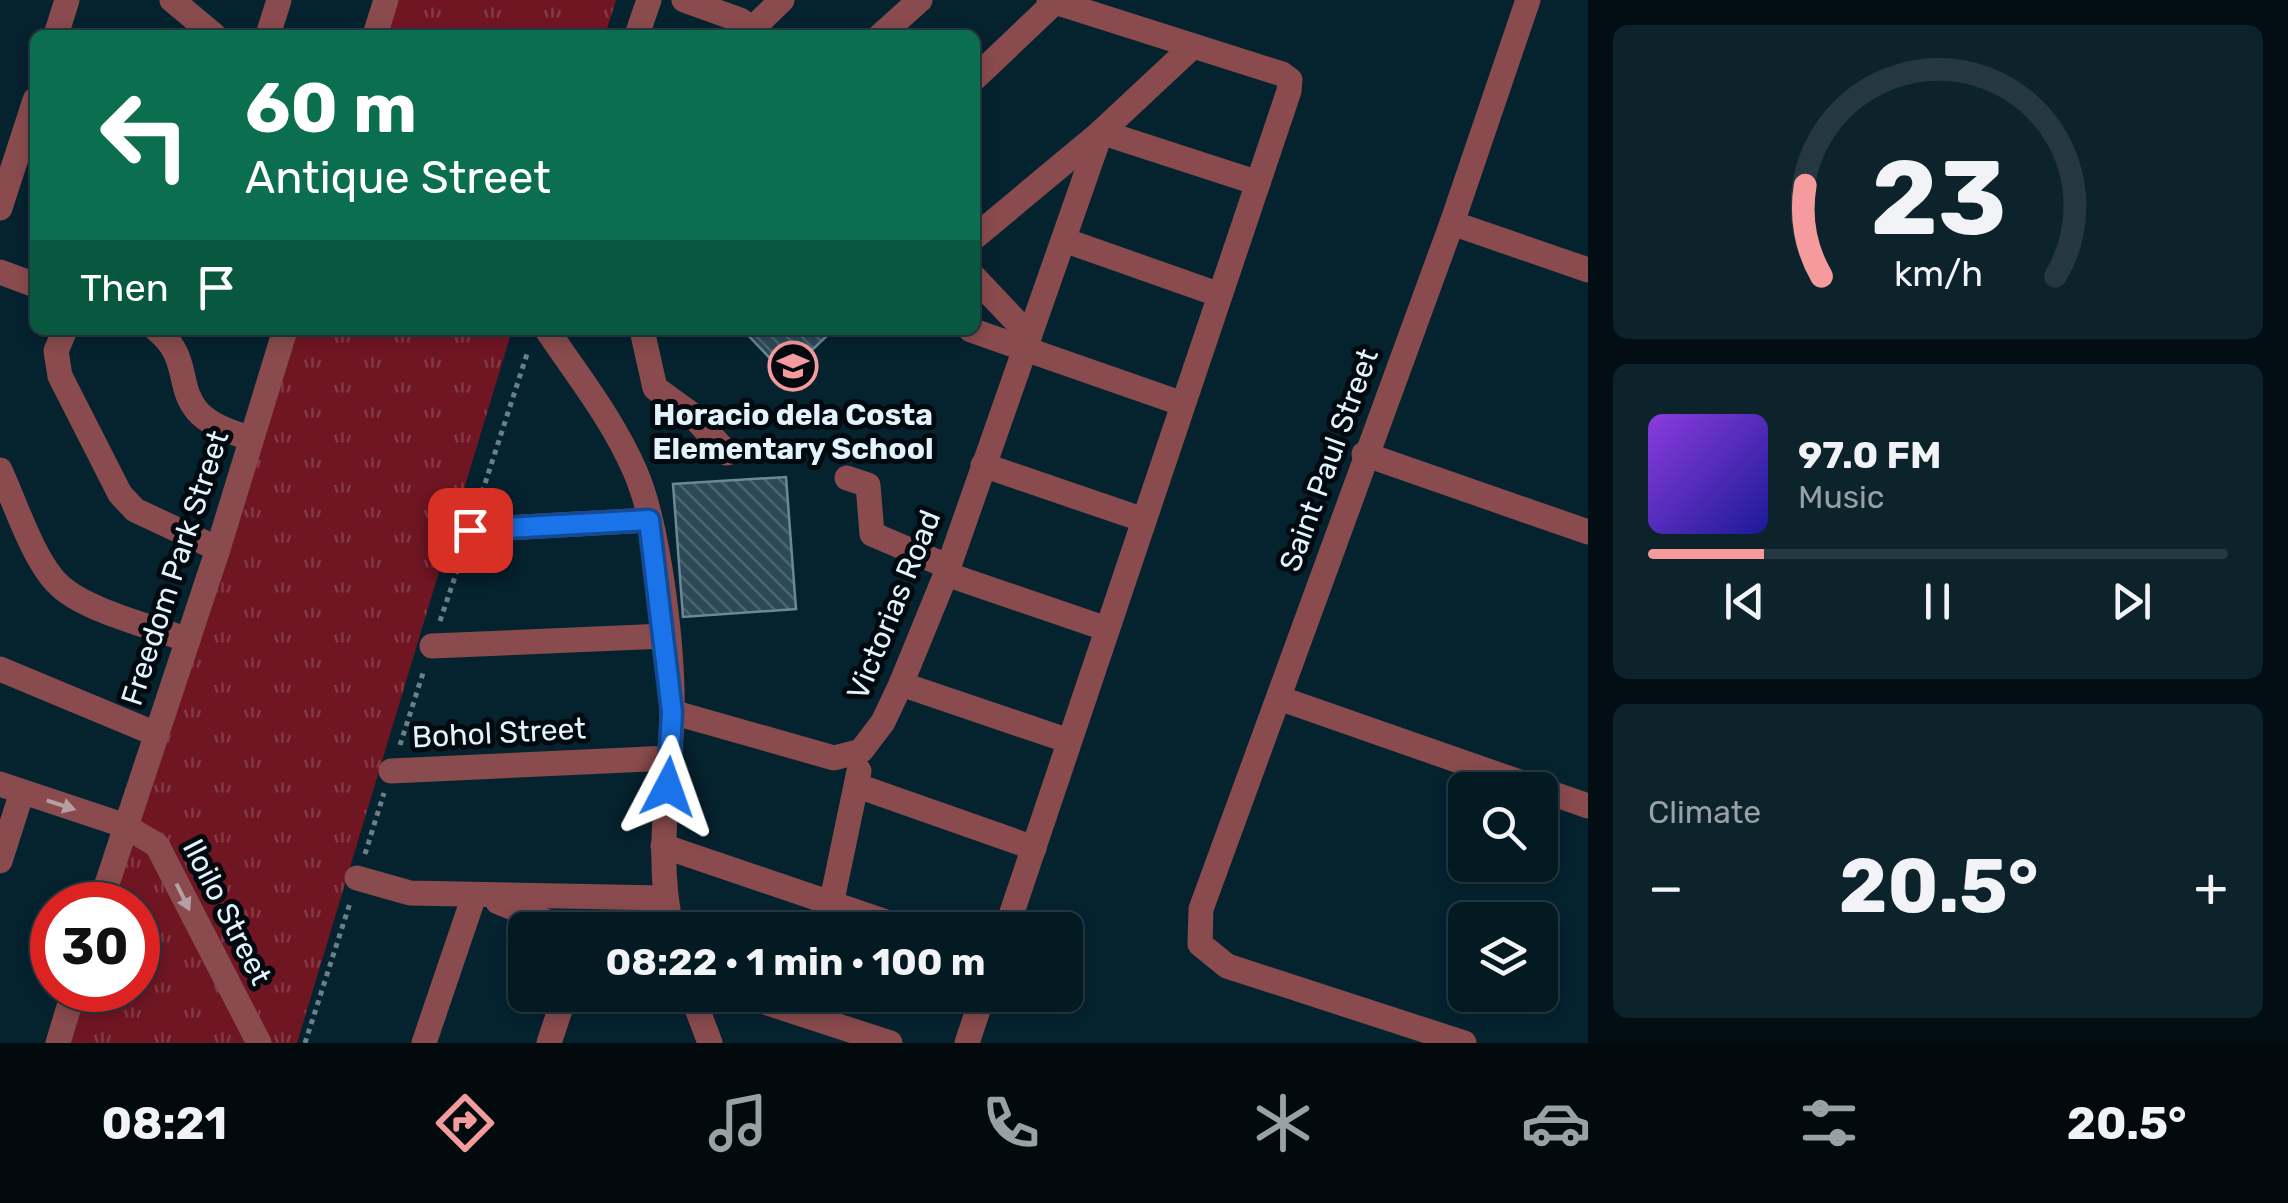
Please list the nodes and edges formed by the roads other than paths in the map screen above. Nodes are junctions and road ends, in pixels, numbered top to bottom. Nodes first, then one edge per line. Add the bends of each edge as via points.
1 (67, 0) edge
2 (172, 0) edge
3 (279, 0) edge
4 (386, 0) edge
5 (649, 0) edge
6 (684, 0) edge
7 (782, 0) edge
8 (920, 0) edge
9 (1528, 0) edge
10 (1052, 1) edge
11 (58, 30) edge
12 (208, 30) edge
13 (270, 30) edge
14 (377, 30) edge
15 (639, 30) edge
16 (755, 30) edge
17 (758, 30) edge
18 (887, 30) edge
19 (1193, 46) junction
20 (980, 73) edge
21 (30, 115) edge
22 (1101, 132) junction
23 (1258, 184) junction
24 (0, 208) edge
25 (1452, 223) junction
26 (980, 233) edge
27 (1064, 240) junction
28 (1588, 270) edge
29 (0, 272) edge
30 (30, 282) edge
31 (980, 284) edge
32 (1220, 296) junction
33 (980, 332) edge
34 (63, 335) edge
35 (163, 335) edge
36 (283, 335) edge
37 (643, 335) edge
38 (538, 339) edge
39 (1025, 341) junction
40 (1183, 404) junction
41 (252, 438) junction
42 (727, 453) dead end
43 (1364, 454) junction
44 (983, 465) junction
45 (0, 470) edge
46 (847, 478) dead end
47 (649, 520) junction
48 (1144, 520) junction
49 (470, 530) road end
50 (1588, 532) edge
51 (218, 550) junction
52 (948, 570) junction
53 (1107, 629) junction
54 (666, 636) junction
55 (188, 640) junction
56 (432, 646) road end
57 (0, 669) edge
58 (901, 684) junction
59 (1279, 698) junction
60 (672, 712) junction
61 (156, 734) junction
62 (1069, 741) junction
63 (861, 751) junction
64 (670, 758) junction
65 (391, 771) road end
66 (858, 786) junction
67 (11, 788) edge
68 (1588, 806) edge
69 (123, 825) junction
70 (663, 846) junction
71 (1034, 848) junction
72 (0, 862) edge
73 (358, 878) road end
74 (107, 882) edge
75 (478, 896) junction
76 (664, 898) junction
77 (831, 905) junction
78 (520, 912) edge
79 (668, 912) edge
80 (853, 912) edge
81 (1012, 912) edge
82 (67, 1012) edge
83 (559, 1012) edge
84 (698, 1012) edge
85 (794, 1012) edge
86 (978, 1012) edge
87 (58, 1043) edge
88 (259, 1043) edge
89 (424, 1043) edge
90 (549, 1043) edge
91 (710, 1043) edge
92 (890, 1043) edge
93 (967, 1043) edge
94 (1464, 1043) edge

1 - 11 street
2 - 12 street
3 - 13 street
4 - 14 street
5 - 15 street
6 - 16 street
7 - 17 street
8 - 18 street
9 - 25 street, Saint Paul Street
10 - 19 street
10 - 20 street
19 - 22 street
19 - 23 street via 1290,80
21 - 24 street
22 - 23 street
22 - 26 street
22 - 27 street, Victorias Road
23 - 32 street
25 - 28 street
25 - 43 street, Saint Paul Street
27 - 32 street
27 - 39 street, Victorias Road
29 - 30 street
31 - 39 street
32 - 40 street
33 - 39 street
34 - 51 street via 56,351 60,376 120,494 135,510
35 - 41 street via 196,412 217,429
36 - 41 street, Freedom Park Street
37 - 42 street via 655,388
38 - 47 street via 615,429
39 - 40 street
39 - 44 street, Victorias Road
40 - 48 street
41 - 51 street, Freedom Park Street
43 - 50 street
43 - 59 street, Saint Paul Street
44 - 48 street
44 - 52 street, Victorias Road
45 - 55 street via 60,586
46 - 52 street via 868,485 872,534
47 - 49 street
47 - 54 street
48 - 53 street
51 - 55 street, Freedom Park Street
52 - 53 street
52 - 58 street, Victorias Road
53 - 62 street
54 - 56 street
54 - 60 street
55 - 61 street, Freedom Park Street
57 - 61 street
58 - 62 street
58 - 63 street, Victorias Road
59 - 68 street
59 - 94 street, Saint Paul Street via 1201,909 1200,944 1227,966
60 - 63 street via 834,758
60 - 64 street
61 - 69 street, Freedom Park Street
62 - 71 street
63 - 66 street
64 - 65 street, Bohol Street
64 - 70 street
66 - 71 street
66 - 77 street
67 -> 69 street, Iloilo Street
67 - 72 street
69 - 74 street, Freedom Park Street
69 -> 88 street, Iloilo Street via 158,845
70 - 76 street
70 - 77 street
71 - 81 street
73 - 75 street via 399,892
75 - 76 street
75 - 78 street
75 - 89 street
76 - 79 street
77 - 80 street
82 - 87 street
83 - 90 street
84 - 91 street
85 - 92 street
86 - 93 street

